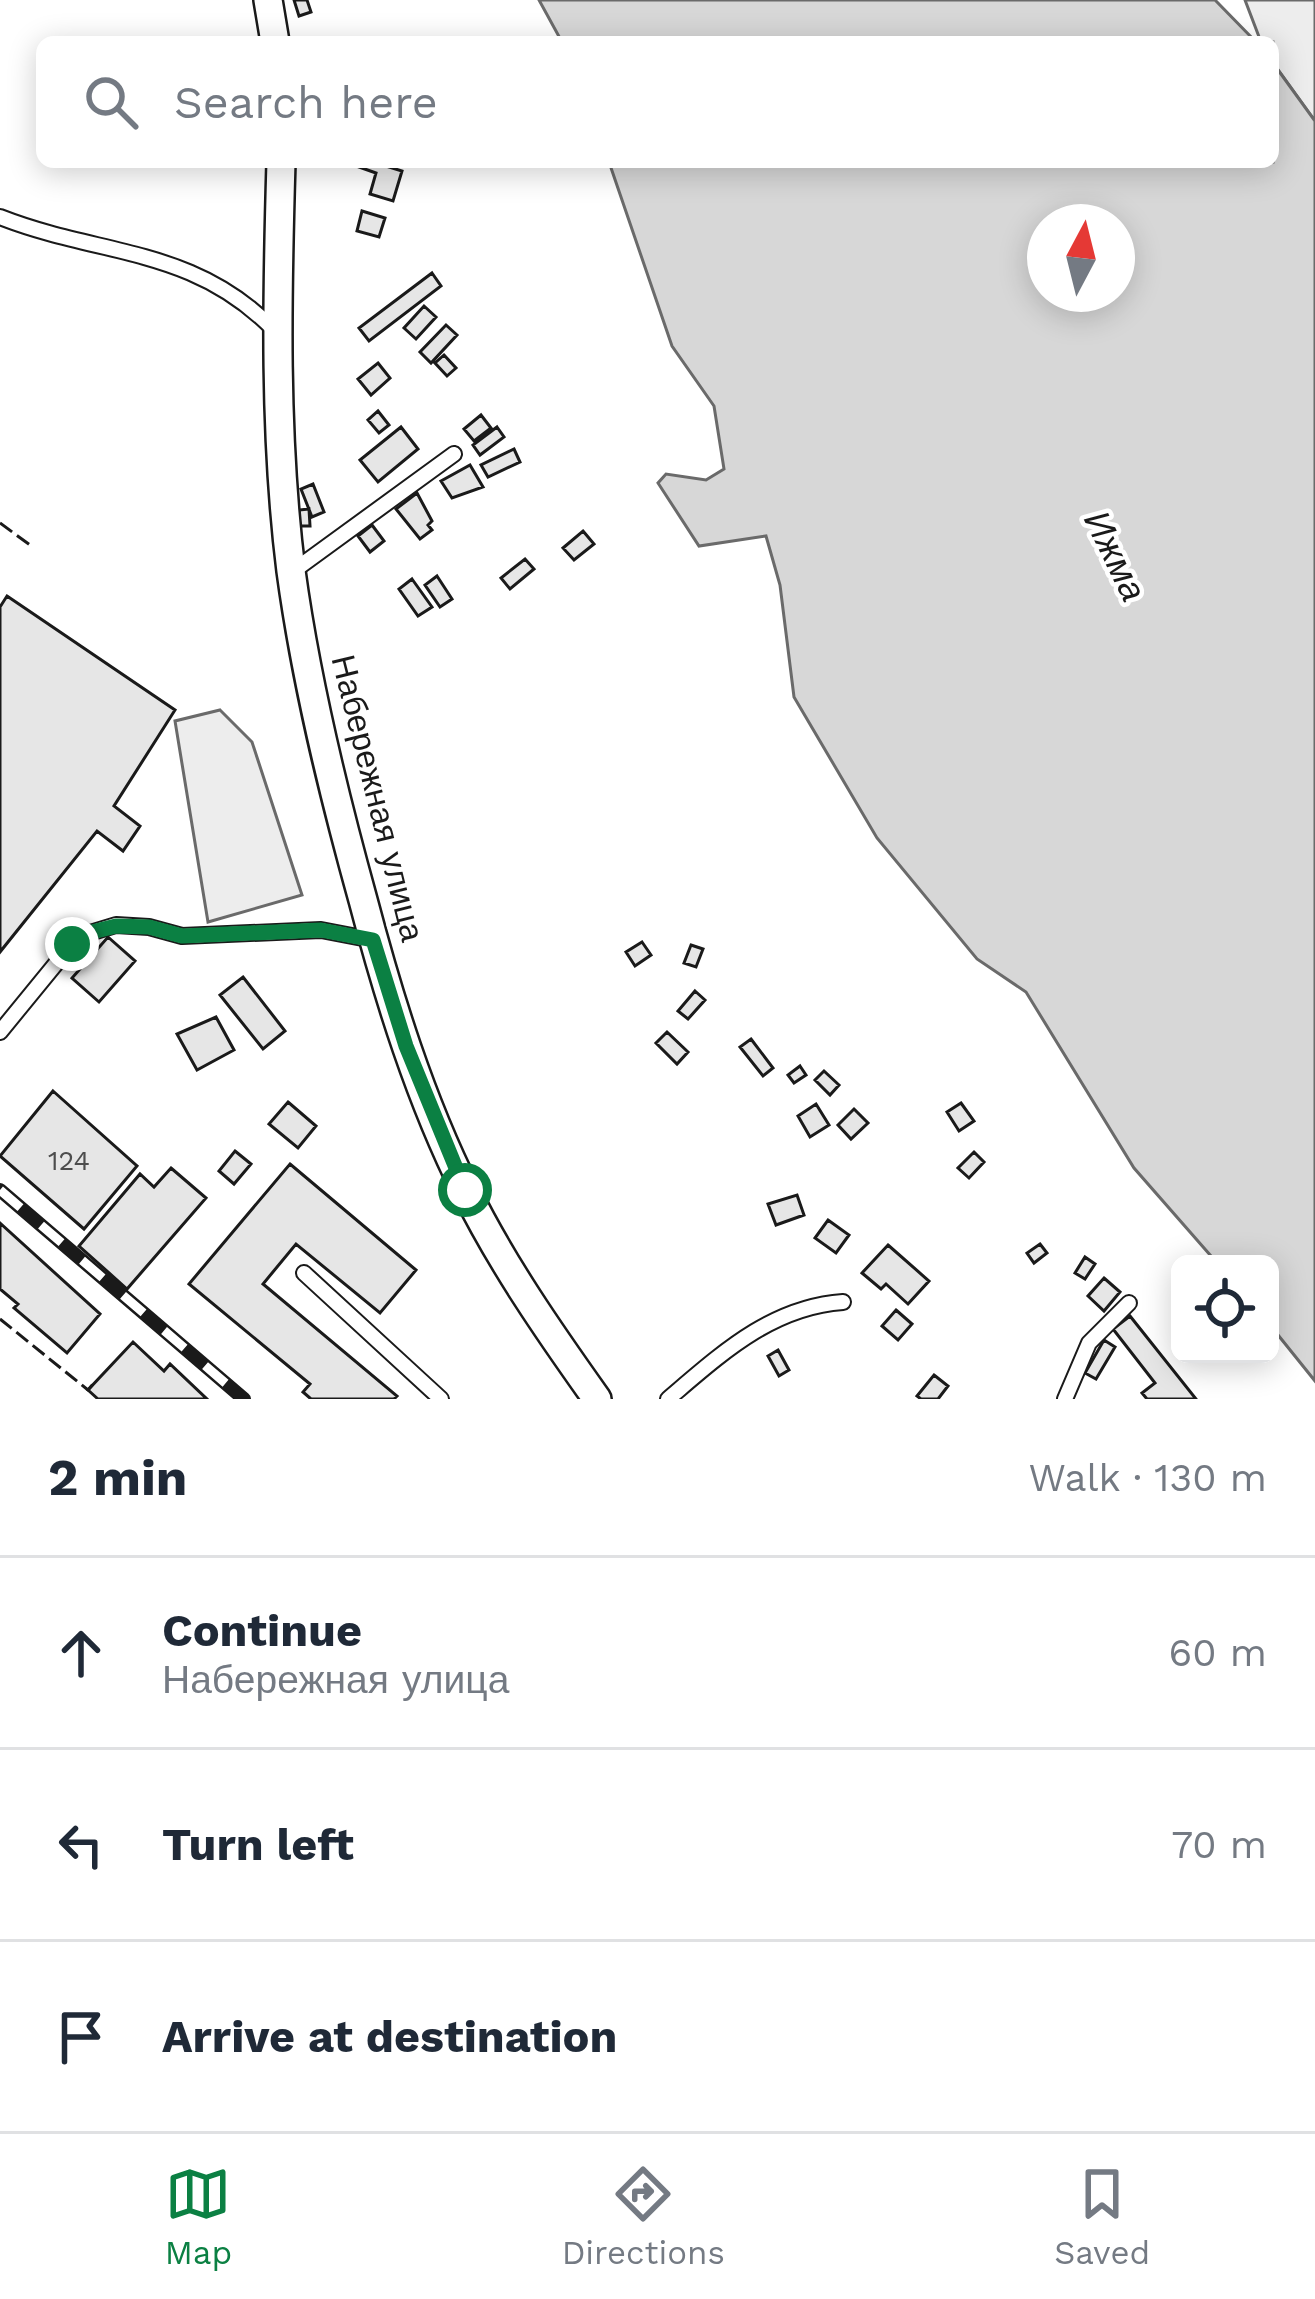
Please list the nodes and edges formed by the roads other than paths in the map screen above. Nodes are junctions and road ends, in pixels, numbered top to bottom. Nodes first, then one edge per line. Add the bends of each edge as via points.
1 (268, 0) edge
2 (274, 36) edge
3 (281, 168) edge
4 (0, 217) edge
5 (276, 332) junction
6 (454, 454) dead end
7 (292, 572) junction
8 (373, 940) junction
9 (0, 1032) edge
10 (304, 1273) dead end
11 (843, 1302) dead end
12 (1129, 1303) dead end
13 (441, 1399) edge
14 (597, 1399) edge
15 (668, 1399) edge
16 (1066, 1399) edge

1 - 2 street
3 - 5 street, Набережная улица
4 - 5 lane via 166,261 248,302
5 - 7 street, Набережная улица
6 - 7 lane
7 - 8 street, Набережная улица via 326,755
8 - 9 lane via 321,930 182,936 116,926 72,944
8 - 14 street, Набережная улица via 465,1190
10 - 13 lane
11 - 15 lane via 810,1304 742,1336
12 - 16 lane via 1089,1343

